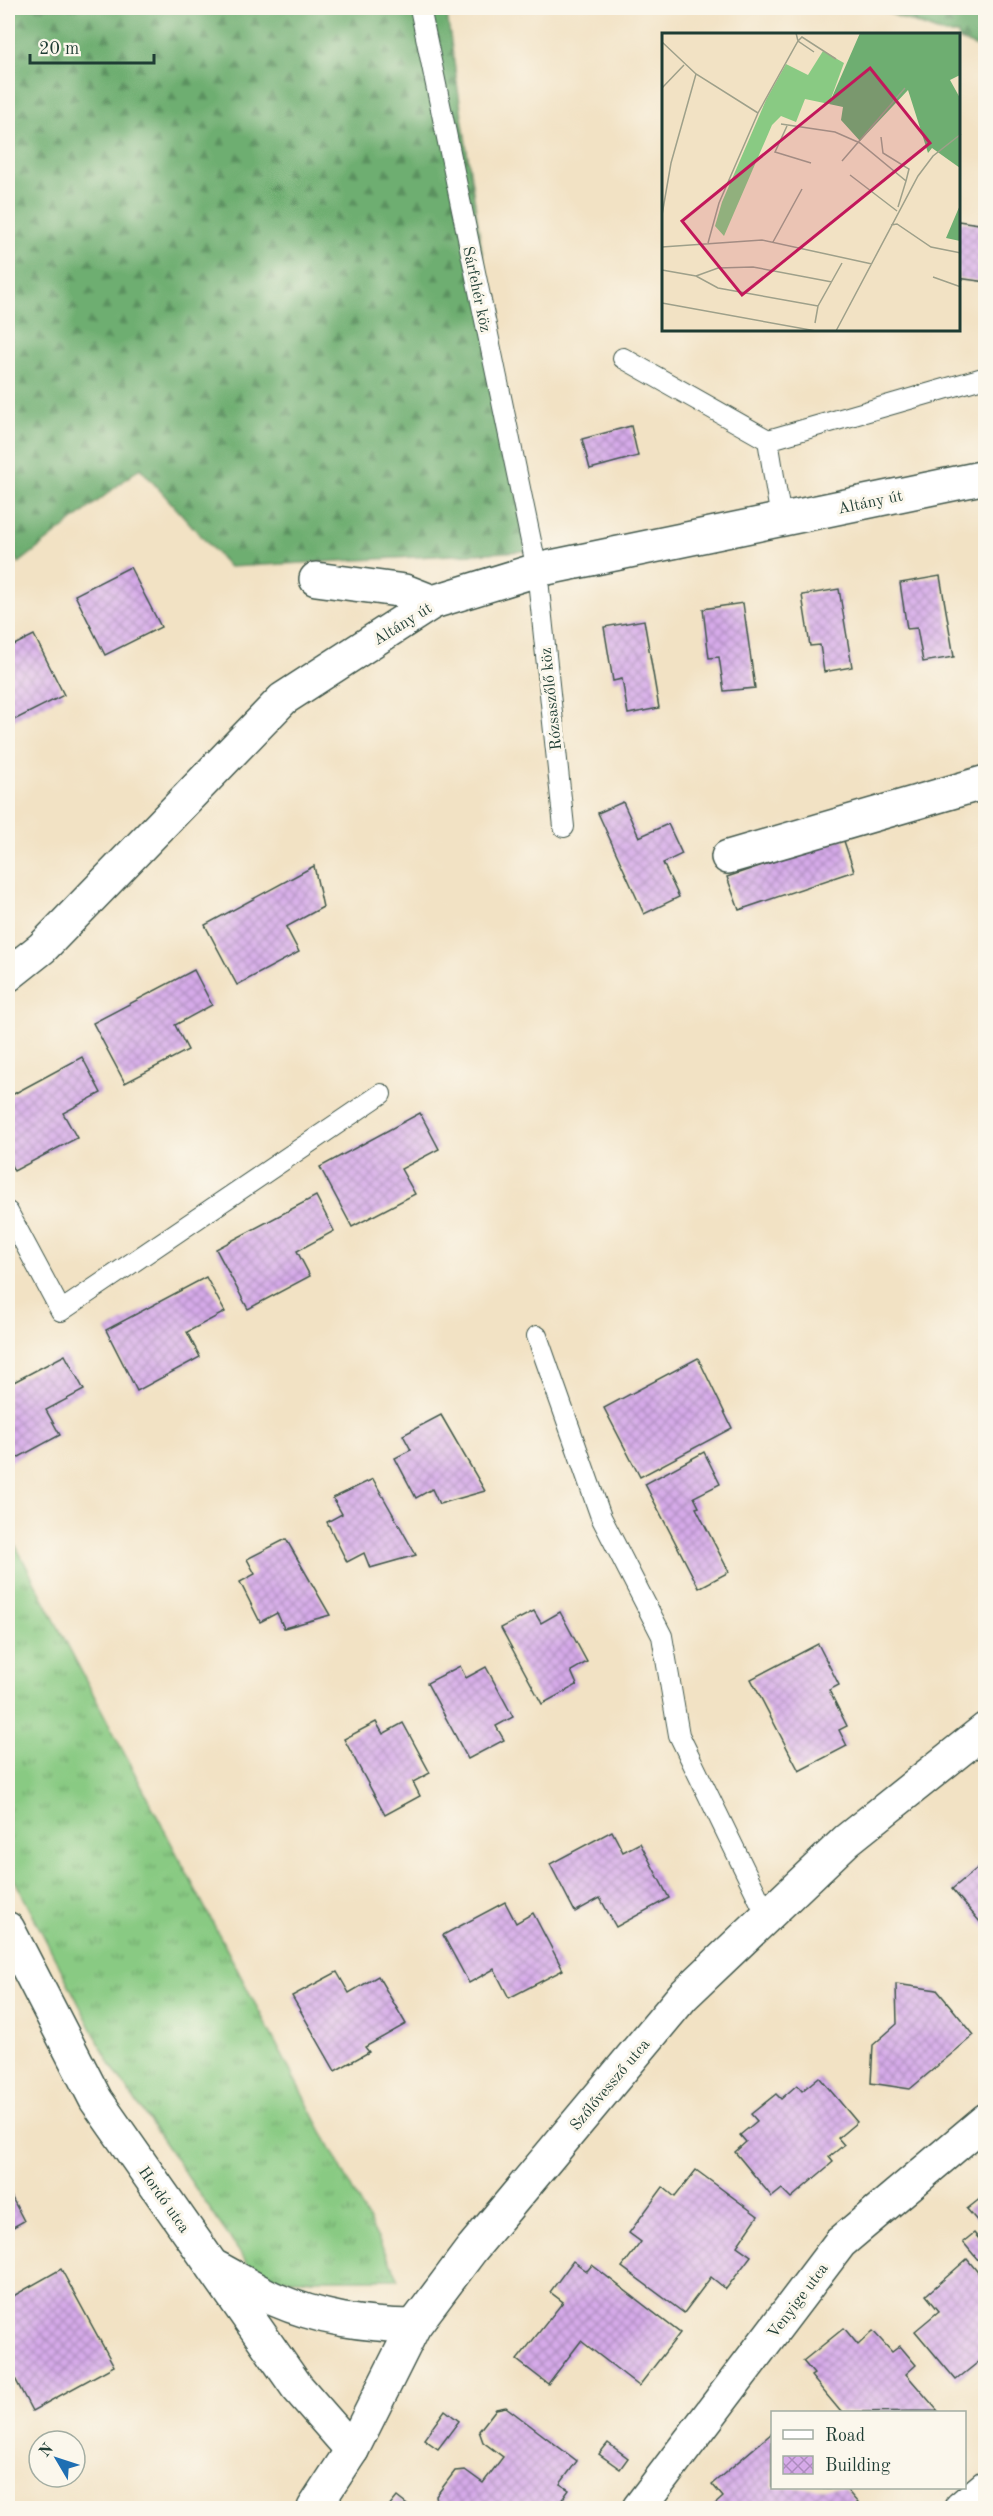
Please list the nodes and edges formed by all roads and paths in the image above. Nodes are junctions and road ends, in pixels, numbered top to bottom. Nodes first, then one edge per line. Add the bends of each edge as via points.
1 (420, 8) edge
2 (623, 358) dead end
3 (986, 377) edge
4 (768, 440) junction
5 (986, 477) edge
6 (781, 519) junction
7 (537, 570) junction
8 (316, 579) dead end
9 (433, 602) junction
10 (986, 782) edge
11 (564, 827) dead end
12 (728, 857) dead end
13 (8, 975) edge
14 (381, 1094) dead end
15 (8, 1212) edge
16 (537, 1335) dead end
17 (986, 1729) edge
18 (767, 1916) junction
19 (8, 1929) edge
20 (986, 2120) edge
21 (211, 2264) junction
22 (414, 2326) junction
23 (352, 2450) junction
24 (986, 2487) edge
25 (314, 2508) edge
26 (639, 2508) edge
27 (961, 2508) edge

1 - 7 lane, Sárfehér köz
2 - 4 lane
3 - 4 lane
4 - 6 lane
5 - 6 street, Altány út
6 - 7 street, Altány út
7 - 9 street, Altány út
7 - 11 lane, Rózsaszőlő köz
8 - 9 street via 405,591
9 - 13 street, Altány út via 283,699 42,948
10 - 12 street
14 - 15 lane via 61,1311
16 - 18 lane via 600,1517 662,1636 679,1735
17 - 18 street, Szőlővessző utca via 847,1840
18 - 22 street, Szőlővessző utca via 683,1996 471,2250
19 - 21 street, Hordó utca via 96,2100
20 - 26 street, Venyige utca via 840,2243
21 - 22 street via 274,2299 330,2317 368,2325
21 - 23 street, Hordó utca via 297,2387
22 - 23 street, Szőlővessző utca
23 - 25 street, Szőlővessző utca
24 - 27 street

